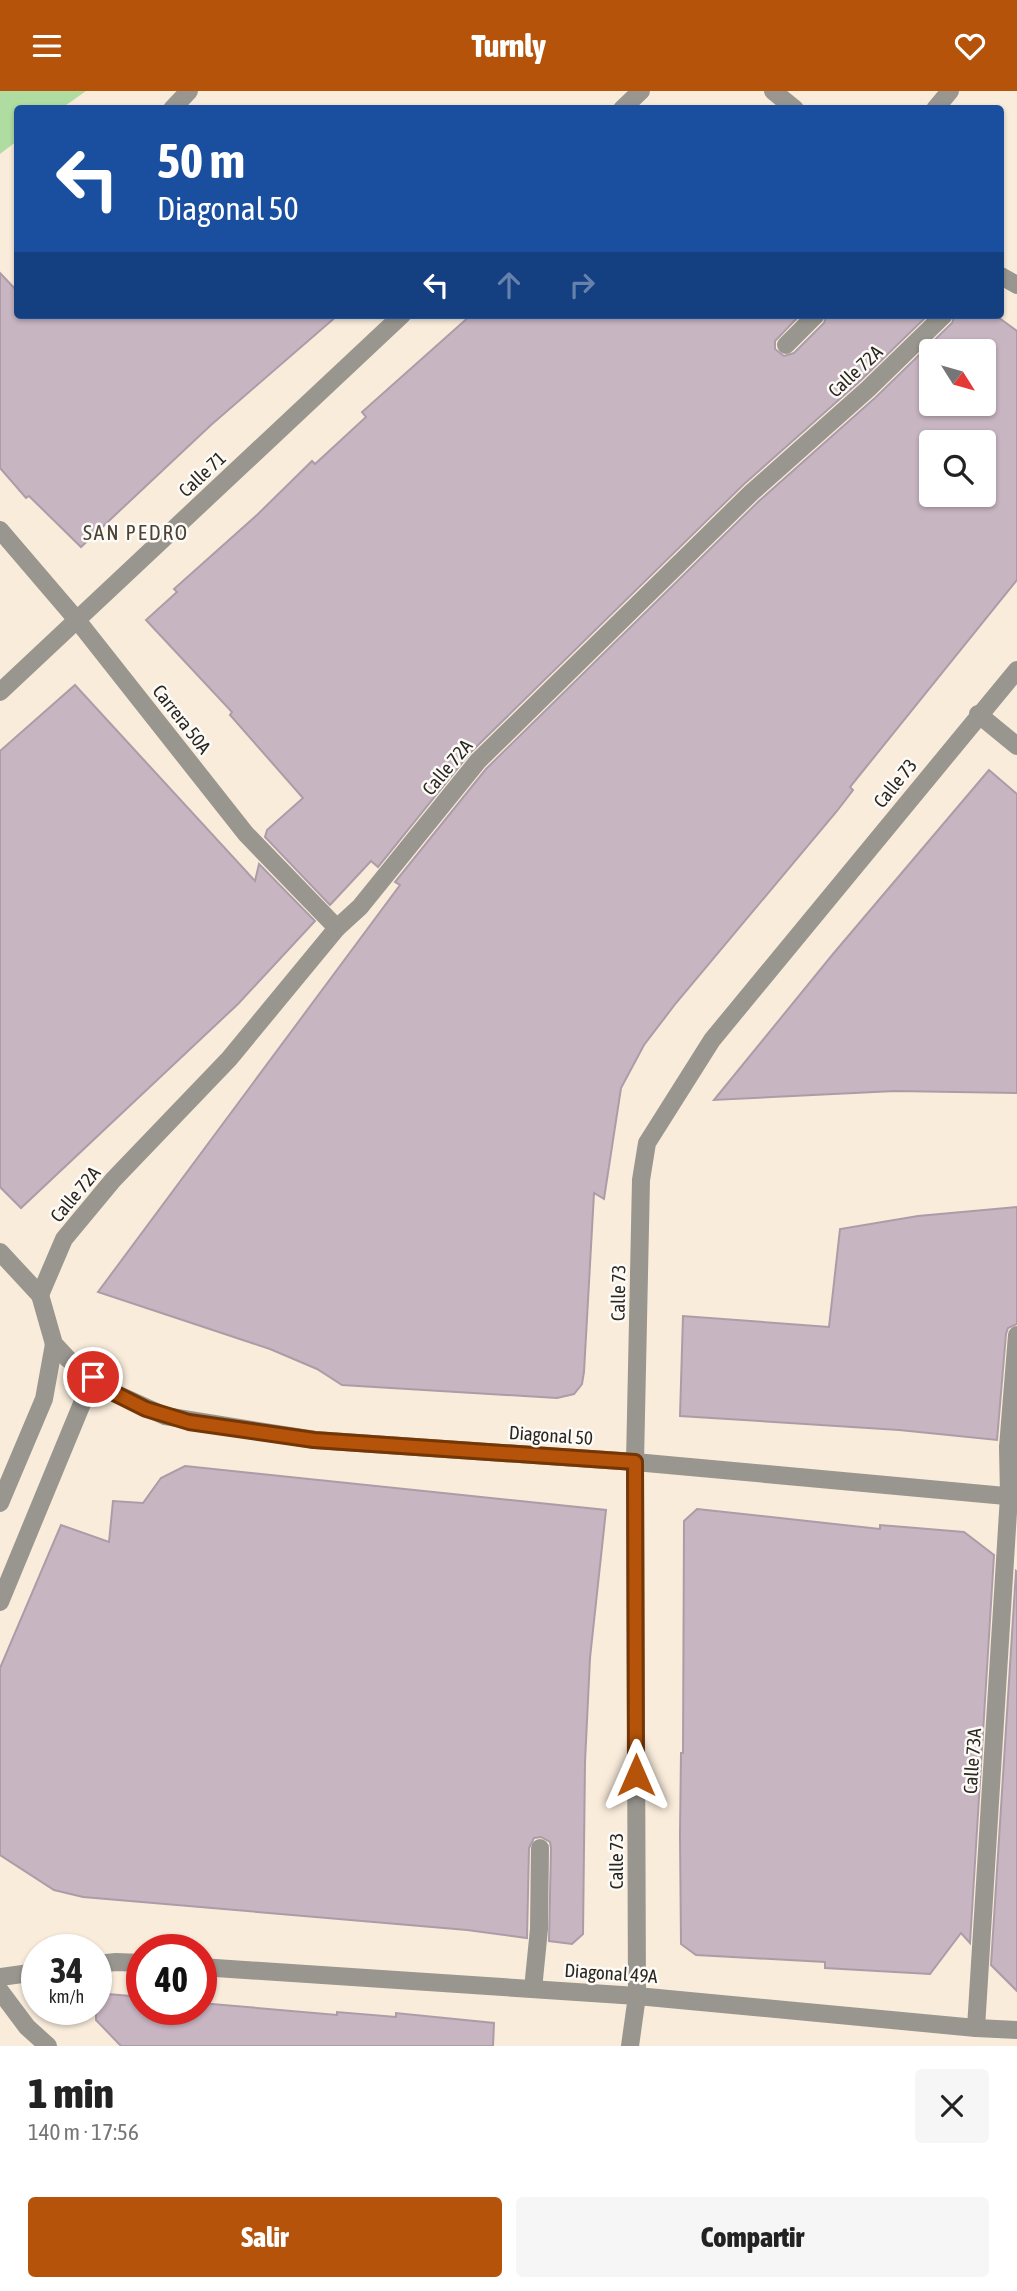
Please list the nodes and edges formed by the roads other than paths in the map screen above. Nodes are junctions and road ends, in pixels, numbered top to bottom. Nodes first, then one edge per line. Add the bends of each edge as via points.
1 (189, 91) edge
2 (640, 91) edge
3 (773, 91) edge
4 (950, 91) edge
5 (176, 105) edge
6 (626, 105) edge
7 (790, 105) edge
8 (938, 105) edge
9 (398, 319) edge
10 (813, 319) edge
11 (940, 319) edge
12 (786, 345) dead end
13 (0, 530) edge
14 (77, 620) junction
15 (1017, 670) edge
16 (0, 692) edge
17 (978, 715) junction
18 (1017, 746) edge
19 (337, 928) junction
20 (0, 1252) edge
21 (40, 1295) junction
22 (1017, 1335) edge
23 (54, 1343) junction
24 (93, 1377) junction
25 (635, 1462) junction
26 (1013, 1496) edge
27 (0, 1503) edge
28 (0, 1602) edge
29 (540, 1848) dead end
30 (217, 1968) edge
31 (21, 1974) edge
32 (0, 1977) edge
33 (533, 1989) junction
34 (0, 1991) edge
35 (637, 1996) junction
36 (976, 2028) junction
37 (1017, 2030) edge
38 (48, 2046) edge
39 (630, 2046) edge

1 - 5 street
2 - 6 street
3 - 7 street
4 - 8 street
9 - 14 street, Calle 71
10 - 12 street
11 - 19 street, Calle 72A via 751,493 478,761 360,908
13 - 14 street, Carrera 50A
14 - 16 street, Calle 71
14 - 19 street, Carrera 50A via 246,834
15 - 17 street, Calle 73
17 - 18 street
17 - 25 street, Calle 73 via 712,1040 647,1143 641,1180
19 - 21 street, Calle 72A via 229,1059 113,1180 64,1239
20 - 21 street
21 - 23 street
22 - 26 street, Calle 73A via 1007,1447
23 - 24 street, Diagonal 50
23 - 27 street via 44,1399
24 - 25 street, Diagonal 50 via 146,1409 189,1422 314,1440
24 - 28 street
25 - 26 street, Diagonal 50
25 - 35 street, Calle 73
26 - 36 street, Calle 73A
29 - 33 street
30 - 33 street, Diagonal 49A
31 - 32 street
33 - 35 street, Diagonal 49A
34 - 38 street
35 - 36 street, Diagonal 49A
35 - 39 street, Calle 73
36 - 37 street, Diagonal 49A

